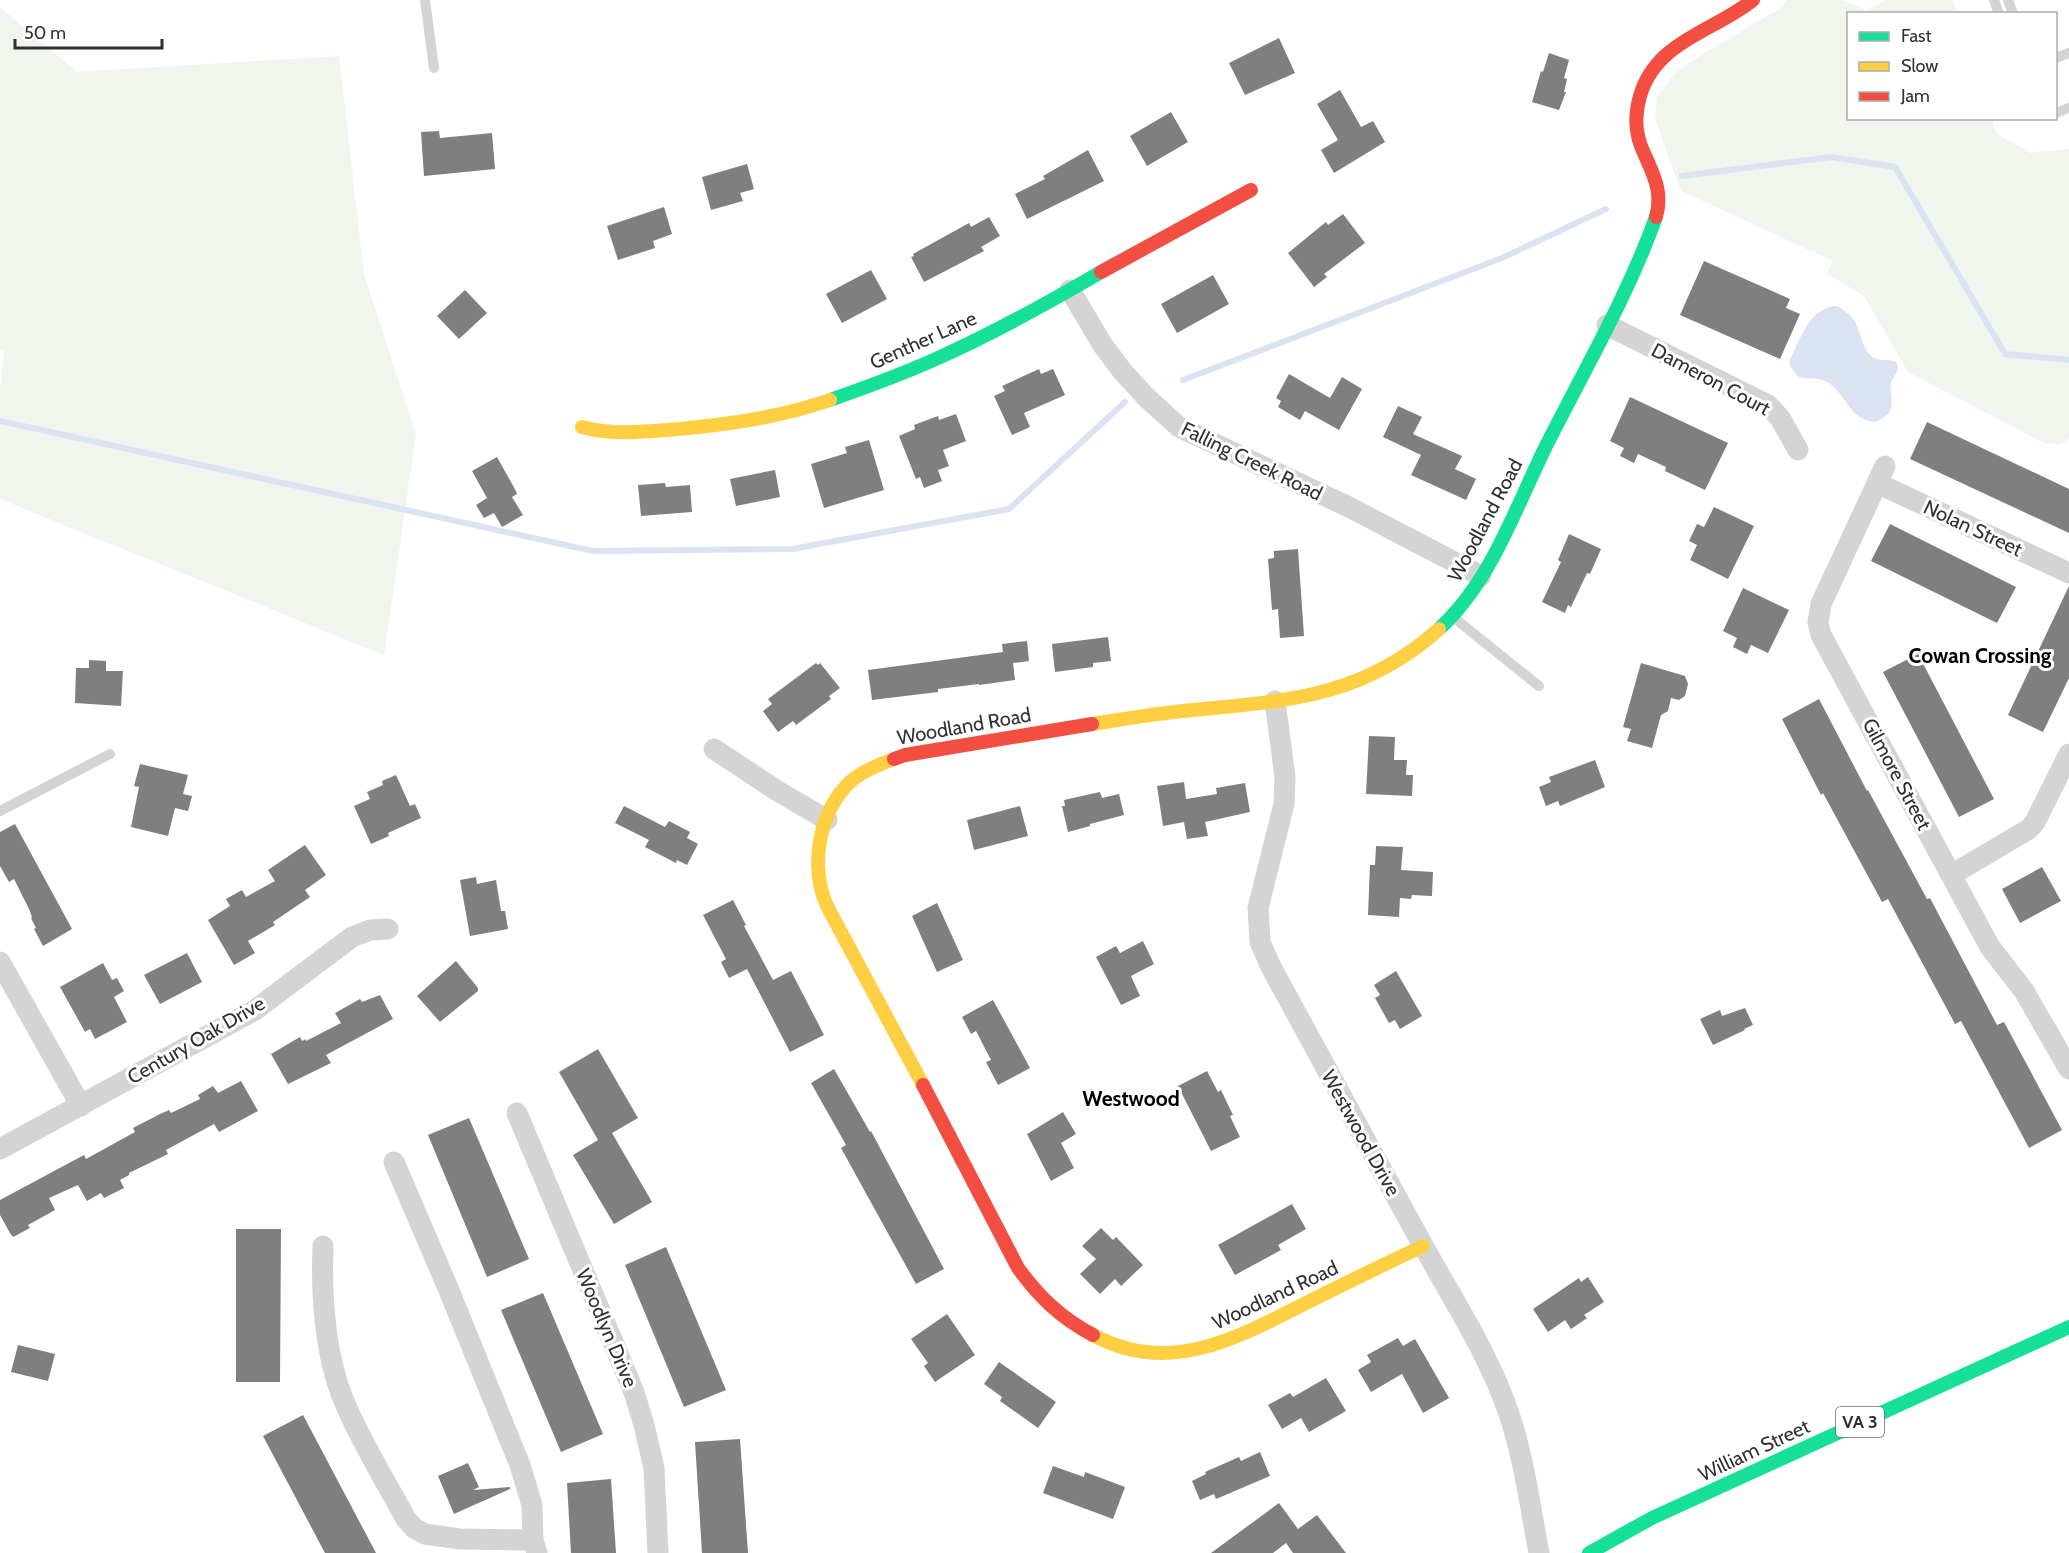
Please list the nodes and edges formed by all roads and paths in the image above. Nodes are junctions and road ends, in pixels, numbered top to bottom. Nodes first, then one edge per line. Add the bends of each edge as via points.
1 (425, 0) edge
2 (1753, 0) edge
3 (434, 68) dead end
4 (1251, 190) dead end
5 (1070, 290) junction
6 (1607, 325) junction
7 (582, 427) dead end
8 (1798, 450) dead end
9 (1881, 475) joint
10 (2069, 573) edge
11 (1481, 576) junction
12 (1452, 616) junction
13 (1539, 686) dead end
14 (1275, 701) junction
15 (714, 749) dead end
16 (110, 754) dead end
17 (2069, 754) edge
18 (0, 812) edge
19 (827, 820) junction
20 (1951, 875) junction
21 (388, 929) dead end
22 (0, 962) edge
23 (2069, 1069) edge
24 (81, 1106) junction
25 (517, 1113) dead end
26 (0, 1149) edge
27 (394, 1162) dead end
28 (1423, 1245) junction
29 (323, 1246) dead end
30 (2069, 1327) edge
31 (535, 1546) edge
32 (658, 1553) edge
33 (1539, 1553) edge
34 (1589, 1553) edge

1 - 3 lane
2 - 6 main road, Woodland Road via 1661,58 1639,97 1635,115 1637,134 1657,177 1658,214
4 - 5 main road, Genther Lane
5 - 7 main road, Genther Lane via 939,358 800,410 681,429 599,432
5 - 11 street, Falling Creek Road via 1123,372 1179,427 1349,507
6 - 8 street, Dameron Court via 1768,405
6 - 11 main road, Woodland Road
9 - 10 street, Nolan Street
9 - 20 street, Gilmore Street via 1821,604 1818,622 1821,635
11 - 12 main road, Woodland Road
12 - 13 lane
12 - 14 main road, Woodland Road via 1406,654 1363,678 1314,695
14 - 19 main road, Woodland Road via 1159,714 905,755 866,771 847,785
14 - 28 street, Westwood Drive via 1285,777 1284,804 1258,908 1260,942
15 - 19 street
16 - 18 lane
17 - 20 street via 2029,829
19 - 28 main road, Woodland Road via 817,860 823,900 1018,1268 1044,1302 1067,1321 1121,1347 1169,1354 1201,1349 1237,1338
20 - 23 street, Gilmore Street via 1990,947 2024,991
21 - 24 street, Century Oak Drive via 352,937 255,1010
22 - 24 street
24 - 26 street, Century Oak Drive
25 - 32 street, Woodlyn Drive via 637,1403 654,1468
27 - 31 street via 520,1466 532,1505
28 - 33 street, Westwood Drive via 1480,1344 1509,1413 1522,1458
29 - 31 street via 324,1307 340,1390 406,1519 425,1534
30 - 34 main road, William Street / VA 3 via 1652,1518

